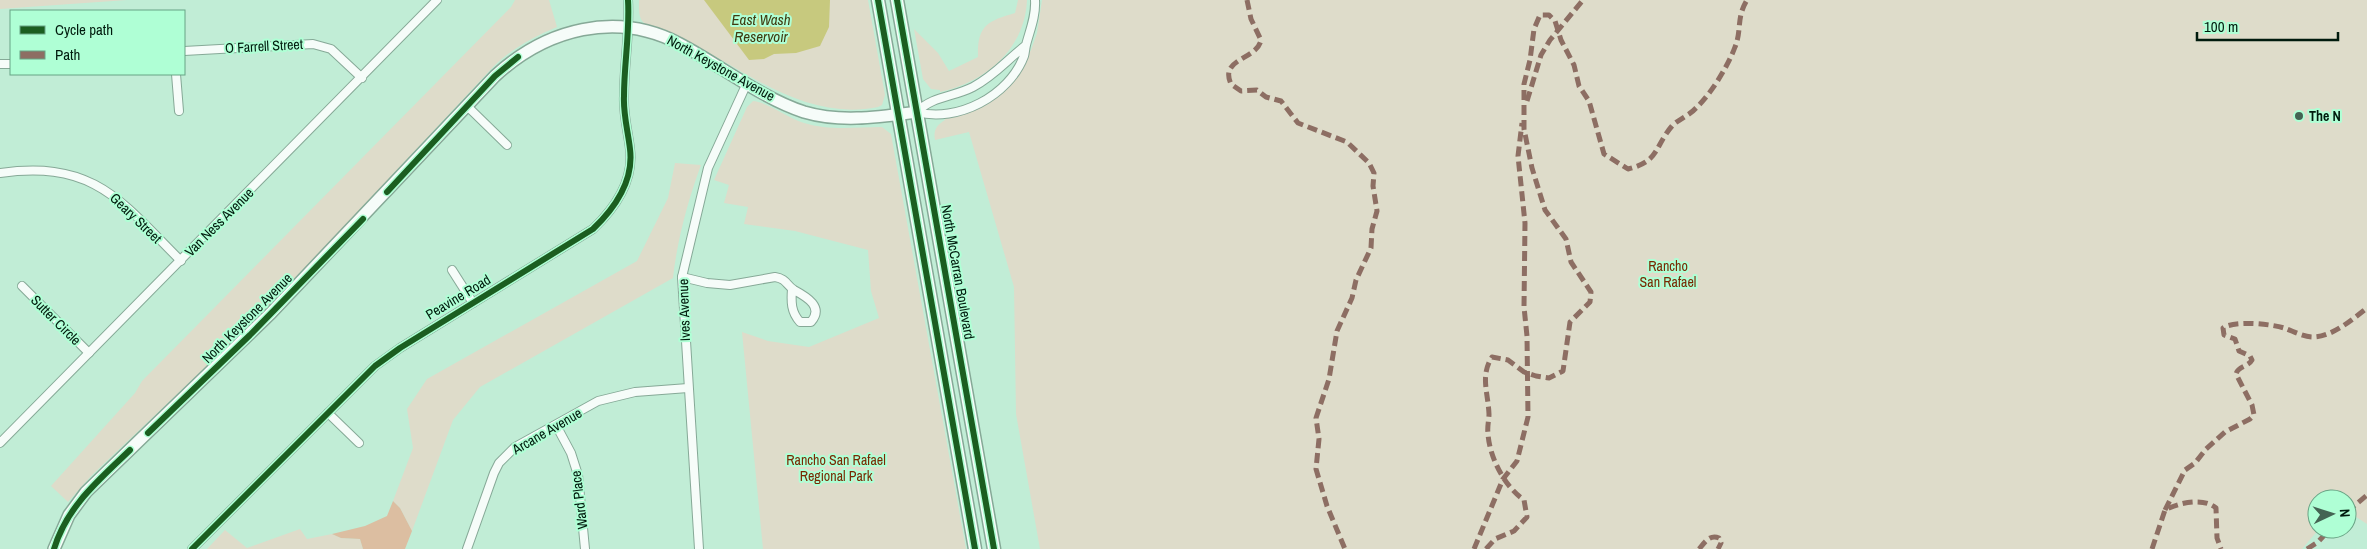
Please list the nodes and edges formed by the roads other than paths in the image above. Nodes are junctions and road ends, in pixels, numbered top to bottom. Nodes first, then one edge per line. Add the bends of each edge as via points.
1 (438, 0) edge
2 (628, 0) edge
3 (878, 0) edge
4 (897, 0) edge
5 (1035, 0) edge
6 (628, 28) junction
7 (1025, 46) junction
8 (185, 51) edge
9 (176, 75) edge
10 (362, 78) junction
11 (747, 84) junction
12 (466, 106) junction
13 (179, 112) dead end
14 (917, 112) junction
15 (898, 114) junction
16 (507, 145) dead end
17 (0, 173) edge
18 (181, 261) junction
19 (452, 270) dead end
20 (682, 277) junction
21 (22, 286) dead end
22 (792, 289) dead end
23 (473, 303) junction
24 (89, 353) junction
25 (688, 388) junction
26 (328, 413) junction
27 (556, 425) junction
28 (0, 443) edge
29 (359, 443) dead end
30 (54, 549) edge
31 (192, 549) edge
32 (467, 549) edge
33 (584, 549) edge
34 (699, 549) edge
35 (975, 549) edge
36 (994, 549) edge

1 - 10 street, Van Ness Avenue
2 - 6 street
3 - 15 main road
4 - 14 main road, North McCarran Boulevard
5 - 7 street via 1034,20
6 - 11 street, North Keystone Avenue via 671,39
6 - 12 street, North Keystone Avenue via 582,29 538,44 507,66
6 - 23 street, Peavine Road via 624,101 630,167 614,206 593,229
7 - 14 street via 985,81 959,93 933,99
7 - 14 street via 1024,56 1012,76 993,96 978,104 936,116
8 - 10 street, O Farrell Street via 313,44 331,49
9 - 13 street
10 - 18 street, Van Ness Avenue
11 - 15 street, North Keystone Avenue via 783,103 818,115 849,118
11 - 20 street, Ives Avenue via 708,168
12 - 16 street
12 - 30 street, North Keystone Avenue via 271,313 86,492 69,515
14 - 15 street, North Keystone Avenue
14 - 36 main road, North McCarran Boulevard
15 - 35 main road
17 - 18 street, Geary Street via 46,170 90,180 117,198
18 - 24 street, Van Ness Avenue
19 - 23 street
20 - 22 street via 730,285 775,276 784,278
20 - 25 street, Ives Avenue
21 - 24 street, Sutter Circle
23 - 26 street, Peavine Road via 388,355
24 - 28 street, Van Ness Avenue
25 - 27 street, Arcane Avenue via 610,397
25 - 34 street, Ives Avenue
26 - 29 street
26 - 31 street, Peavine Road
27 - 32 street, Arcane Avenue via 515,447 499,464
27 - 33 street, Ward Place via 578,475

